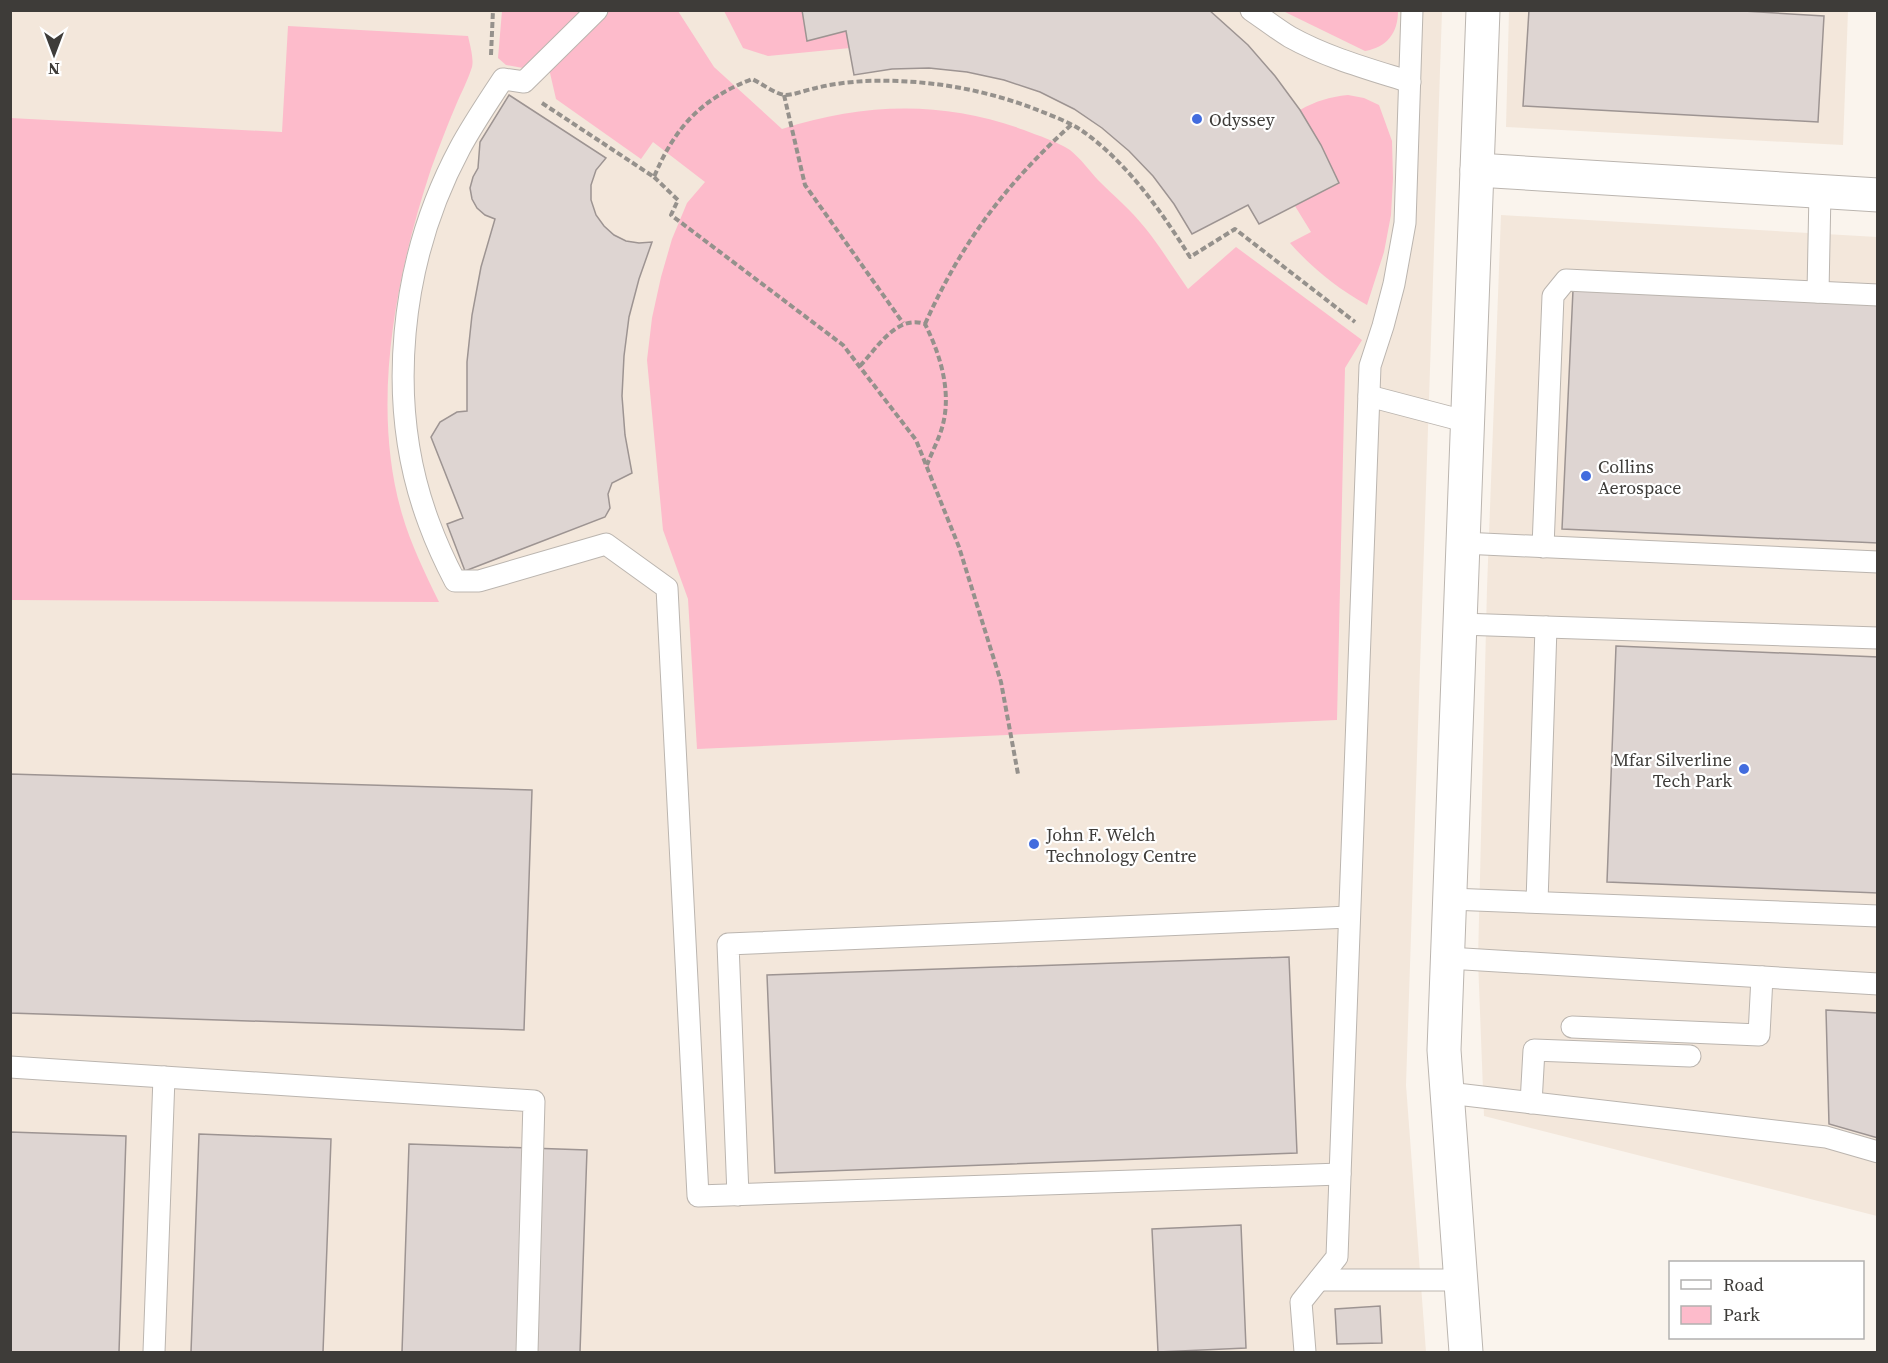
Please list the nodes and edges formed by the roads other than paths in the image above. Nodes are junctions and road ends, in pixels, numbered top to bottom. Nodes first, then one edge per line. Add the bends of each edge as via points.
1 (597, 10) edge
2 (1251, 10) edge
3 (1412, 10) edge
4 (1483, 10) edge
5 (1410, 82) junction
6 (1477, 170) junction
7 (1820, 192) junction
8 (1878, 195) edge
9 (1818, 292) junction
10 (1878, 295) edge
11 (1369, 396) junction
12 (1468, 422) junction
13 (1462, 543) junction
14 (1543, 547) junction
15 (1878, 562) edge
16 (1460, 624) junction
17 (1546, 627) junction
18 (1878, 638) edge
19 (1450, 899) junction
20 (1537, 902) junction
21 (1878, 916) edge
22 (1349, 917) junction
23 (1448, 958) junction
24 (1762, 977) junction
25 (1878, 984) edge
26 (1572, 1027) dead end
27 (1690, 1056) dead end
28 (10, 1067) edge
29 (164, 1077) junction
30 (1448, 1093) junction
31 (1531, 1103) junction
32 (1878, 1152) edge
33 (1340, 1174) junction
34 (738, 1195) junction
35 (1319, 1280) junction
36 (1461, 1280) junction
37 (154, 1353) edge
38 (527, 1353) edge
39 (1305, 1353) edge
40 (1466, 1353) edge

1 - 34 lane via 480,113 450,169 416,268 408,309 403,394 411,458 428,521 455,581 479,581 606,544 667,588 698,1196
2 - 5 lane via 1289,37 1322,52
3 - 5 lane
4 - 6 street
5 - 11 lane via 1405,223 1394,284 1370,366
6 - 7 street
6 - 12 street
7 - 8 street
7 - 9 lane
9 - 10 lane
9 - 14 lane via 1566,280 1553,297
11 - 12 lane
11 - 22 lane
12 - 13 street
13 - 14 lane
13 - 16 street
14 - 15 lane
16 - 17 lane
16 - 19 street
17 - 18 lane
17 - 20 lane
19 - 20 lane
19 - 23 street
20 - 21 lane
22 - 33 lane
22 - 34 lane via 728,944
23 - 24 lane
23 - 30 street via 1444,1050
24 - 25 lane
24 - 26 lane via 1759,1035
27 - 31 lane via 1534,1050
28 - 29 lane
29 - 37 lane
29 - 38 lane via 534,1101
30 - 31 lane
30 - 36 street
31 - 32 lane via 1826,1137
33 - 34 lane
33 - 35 lane via 1337,1257
35 - 36 lane
35 - 39 lane via 1301,1302
36 - 40 street

